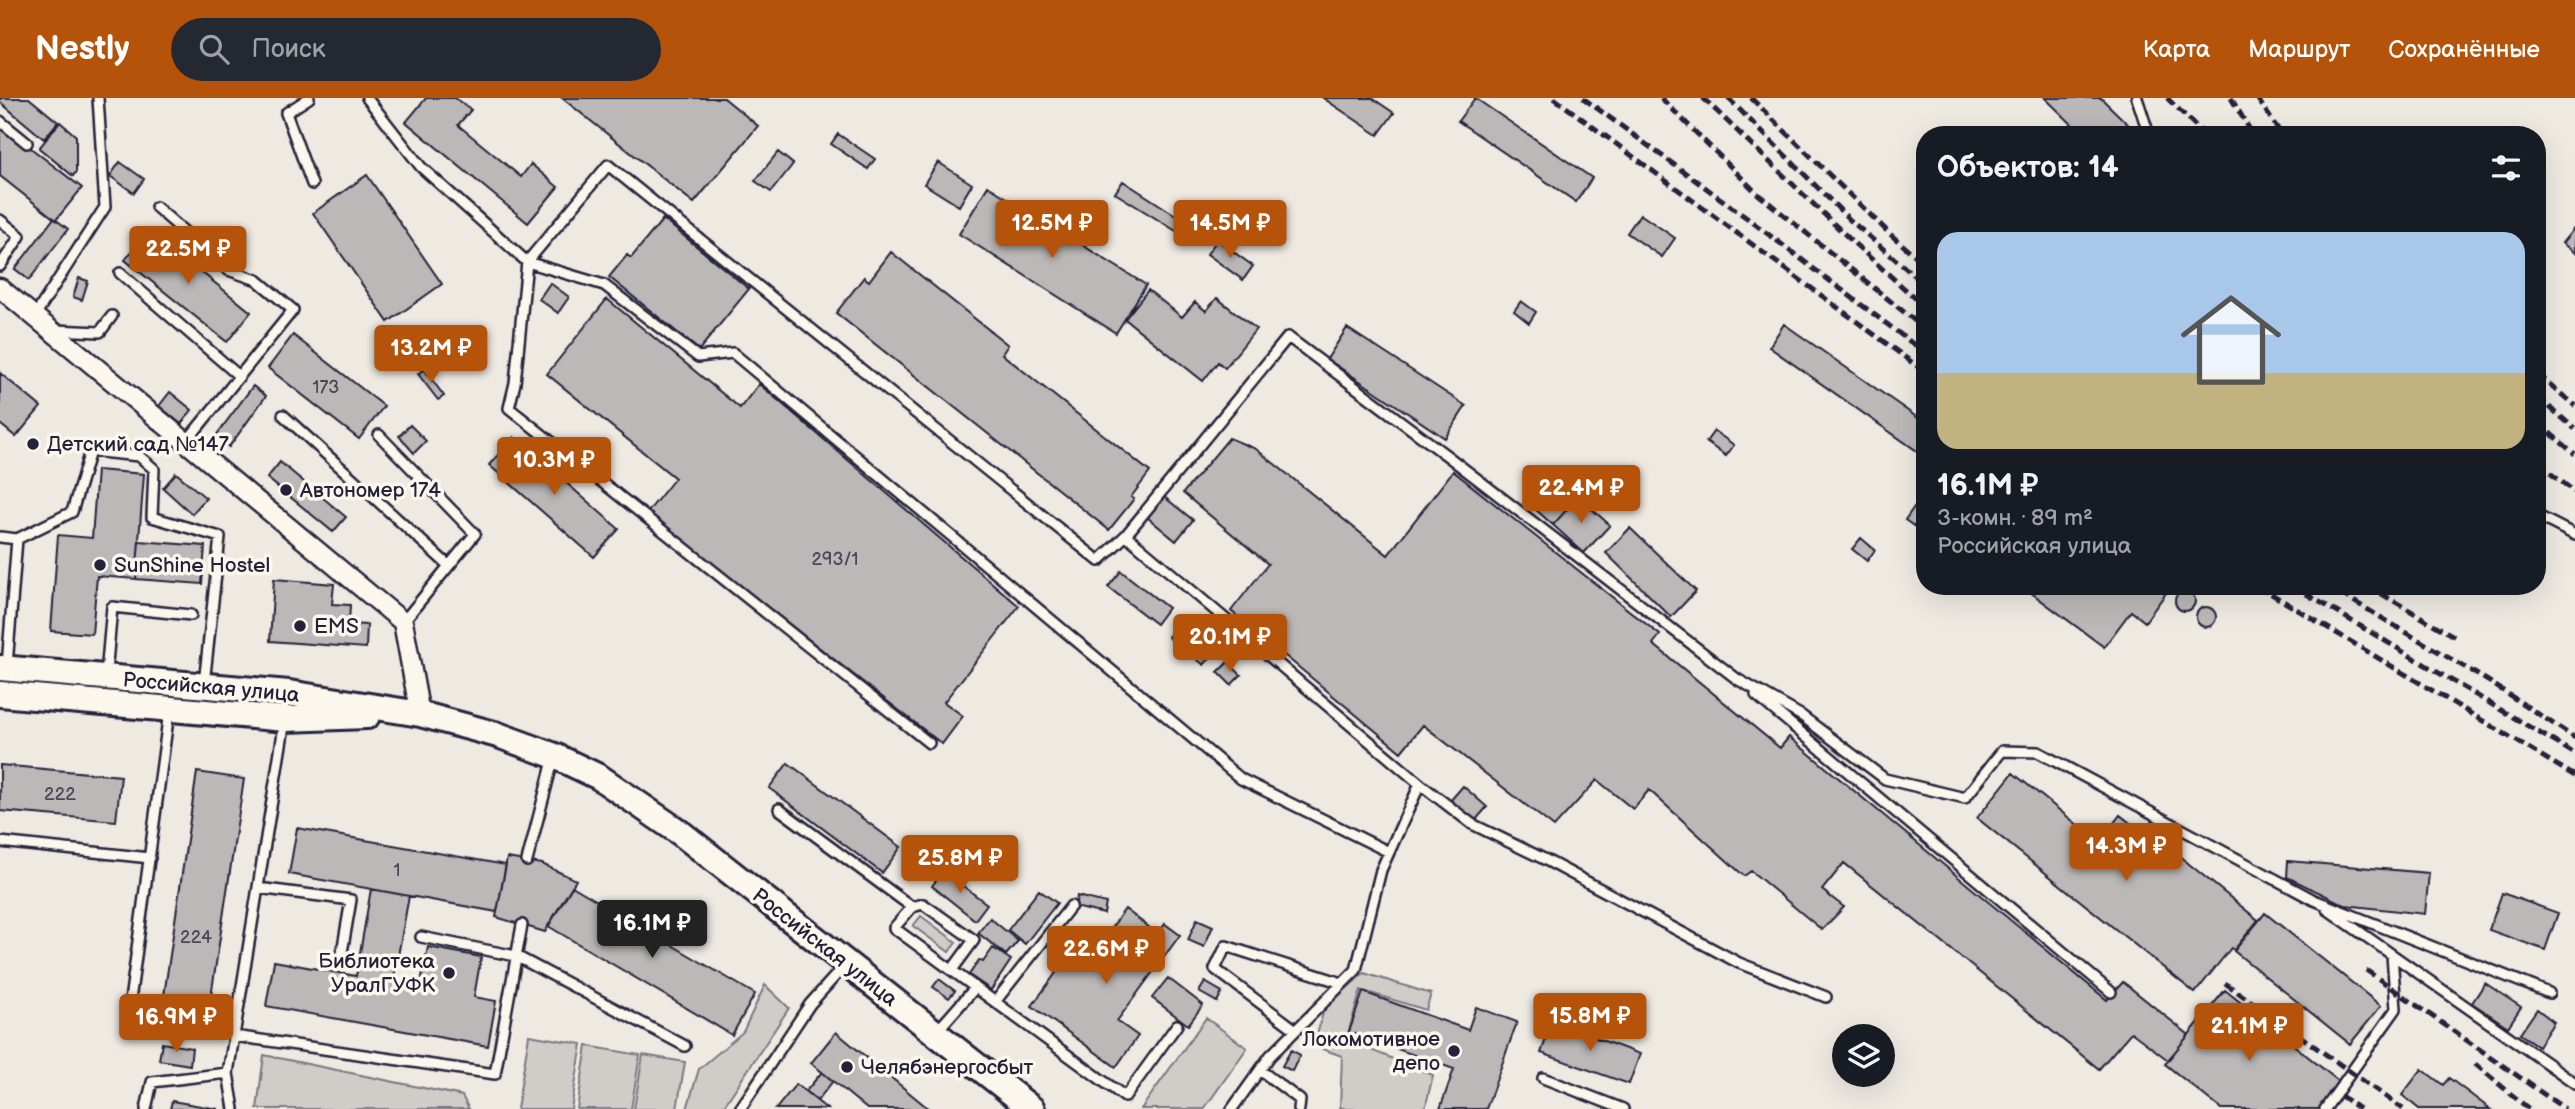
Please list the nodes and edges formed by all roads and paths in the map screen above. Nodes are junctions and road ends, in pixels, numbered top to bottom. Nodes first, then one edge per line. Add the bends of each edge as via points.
1 (309, 98) edge
2 (367, 98) edge
3 (2137, 98) edge
4 (98, 99) edge
5 (0, 121) edge
6 (2146, 126) edge
7 (27, 144) dead end
8 (312, 184) dead end
9 (156, 207) dead end
10 (0, 220) edge
11 (527, 261) junction
12 (0, 267) edge
13 (120, 273) dead end
14 (0, 288) edge
15 (112, 316) dead end
16 (34, 317) junction
17 (50, 330) junction
18 (239, 376) junction
19 (283, 415) dead end
20 (379, 435) dead end
21 (186, 442) junction
22 (2546, 520) edge
23 (2575, 535) edge
24 (1126, 536) junction
25 (0, 537) edge
26 (17, 539) junction
27 (448, 565) junction
28 (191, 615) dead end
29 (403, 622) junction
30 (4, 668) edge
31 (106, 677) junction
32 (1737, 679) junction
33 (204, 686) junction
34 (0, 694) edge
35 (169, 709) junction
36 (420, 715) junction
37 (286, 719) junction
38 (929, 743) dead end
39 (555, 755) junction
40 (1420, 784) junction
41 (779, 809) dead end
42 (0, 842) edge
43 (1389, 852) junction
44 (150, 858) junction
45 (527, 861) dead end
46 (258, 888) junction
47 (2315, 900) junction
48 (1071, 906) dead end
49 (912, 907) junction
50 (522, 925) dead end
51 (421, 937) dead end
52 (2392, 955) junction
53 (516, 956) junction
54 (340, 964) dead end
55 (846, 964) junction
56 (952, 970) junction
57 (1342, 983) junction
58 (975, 988) junction
59 (2111, 992) dead end
60 (2549, 993) dead end
61 (1826, 997) dead end
62 (995, 1002) junction
63 (129, 1008) dead end
64 (1177, 1026) dead end
65 (1296, 1030) junction
66 (935, 1033) junction
67 (234, 1036) junction
68 (685, 1046) dead end
69 (1260, 1070) junction
70 (228, 1073) junction
71 (1543, 1077) dead end
72 (2575, 1083) edge
73 (146, 1109) edge
74 (234, 1109) edge
75 (740, 1109) edge
76 (1032, 1109) edge
77 (1232, 1109) edge
78 (1298, 1109) edge
79 (1623, 1109) edge
80 (2325, 1109) edge

1 - 8 lane via 286,113
2 - 11 lane via 421,167
3 - 6 lane
4 - 16 lane via 105,207
5 - 7 lane
9 - 18 lane via 228,270 257,280 293,310
10 - 12 lane via 20,236
11 - 24 lane via 608,165 1099,561
11 - 38 lane via 509,408
11 - 43 lane via 604,285 698,356 733,354 1241,779
13 - 18 lane
14 - 16 street
15 - 17 lane via 100,332
16 - 17 street
17 - 21 street
18 - 21 lane
19 - 27 lane
20 - 27 lane via 475,534
21 - 29 street
22 - 23 lane
24 - 32 lane via 1288,337
24 - 40 lane
25 - 26 lane
26 - 30 lane
26 - 33 lane via 72,512 90,451 139,456 154,469 152,517 220,537
27 - 29 lane
28 - 31 lane via 113,607
29 - 36 street
30 - 31 main road, Российская улица
31 - 33 main road, Российская улица
32 - 47 lane via 1802,716 1885,779 1965,798 2002,751 2038,752
32 - 59 lane
33 - 36 main road, Российская улица via 289,693
34 - 35 main road, Российская улица
35 - 37 main road, Российская улица
35 - 44 lane
36 - 37 main road, Российская улица
36 - 39 main road, Российская улица
37 - 46 lane
39 - 45 lane
39 - 55 main road, Российская улица via 599,777 682,834
40 - 43 lane
40 - 61 lane via 1472,824 1739,963
41 - 49 lane
42 - 44 lane
43 - 57 lane via 1356,970
44 - 63 lane
46 - 54 lane via 351,900
46 - 67 lane
47 - 52 lane
47 - 60 lane
48 - 62 lane
49 - 56 lane via 894,929
49 - 56 lane via 923,904 974,940
50 - 53 lane
51 - 53 lane
52 - 72 lane
52 - 80 lane via 2396,1009
53 - 67 lane via 495,1074
53 - 68 lane
55 - 66 main road, Российская улица
55 - 75 lane via 810,1004
56 - 58 lane
57 - 65 lane
57 - 65 lane via 1226,946 1215,969
58 - 62 lane
58 - 66 lane
62 - 64 lane via 1125,1097
65 - 69 lane
66 - 76 main road, Российская улица
67 - 70 lane
69 - 77 lane
69 - 78 lane via 1300,1100
70 - 73 lane via 152,1082
70 - 74 lane
71 - 79 lane

